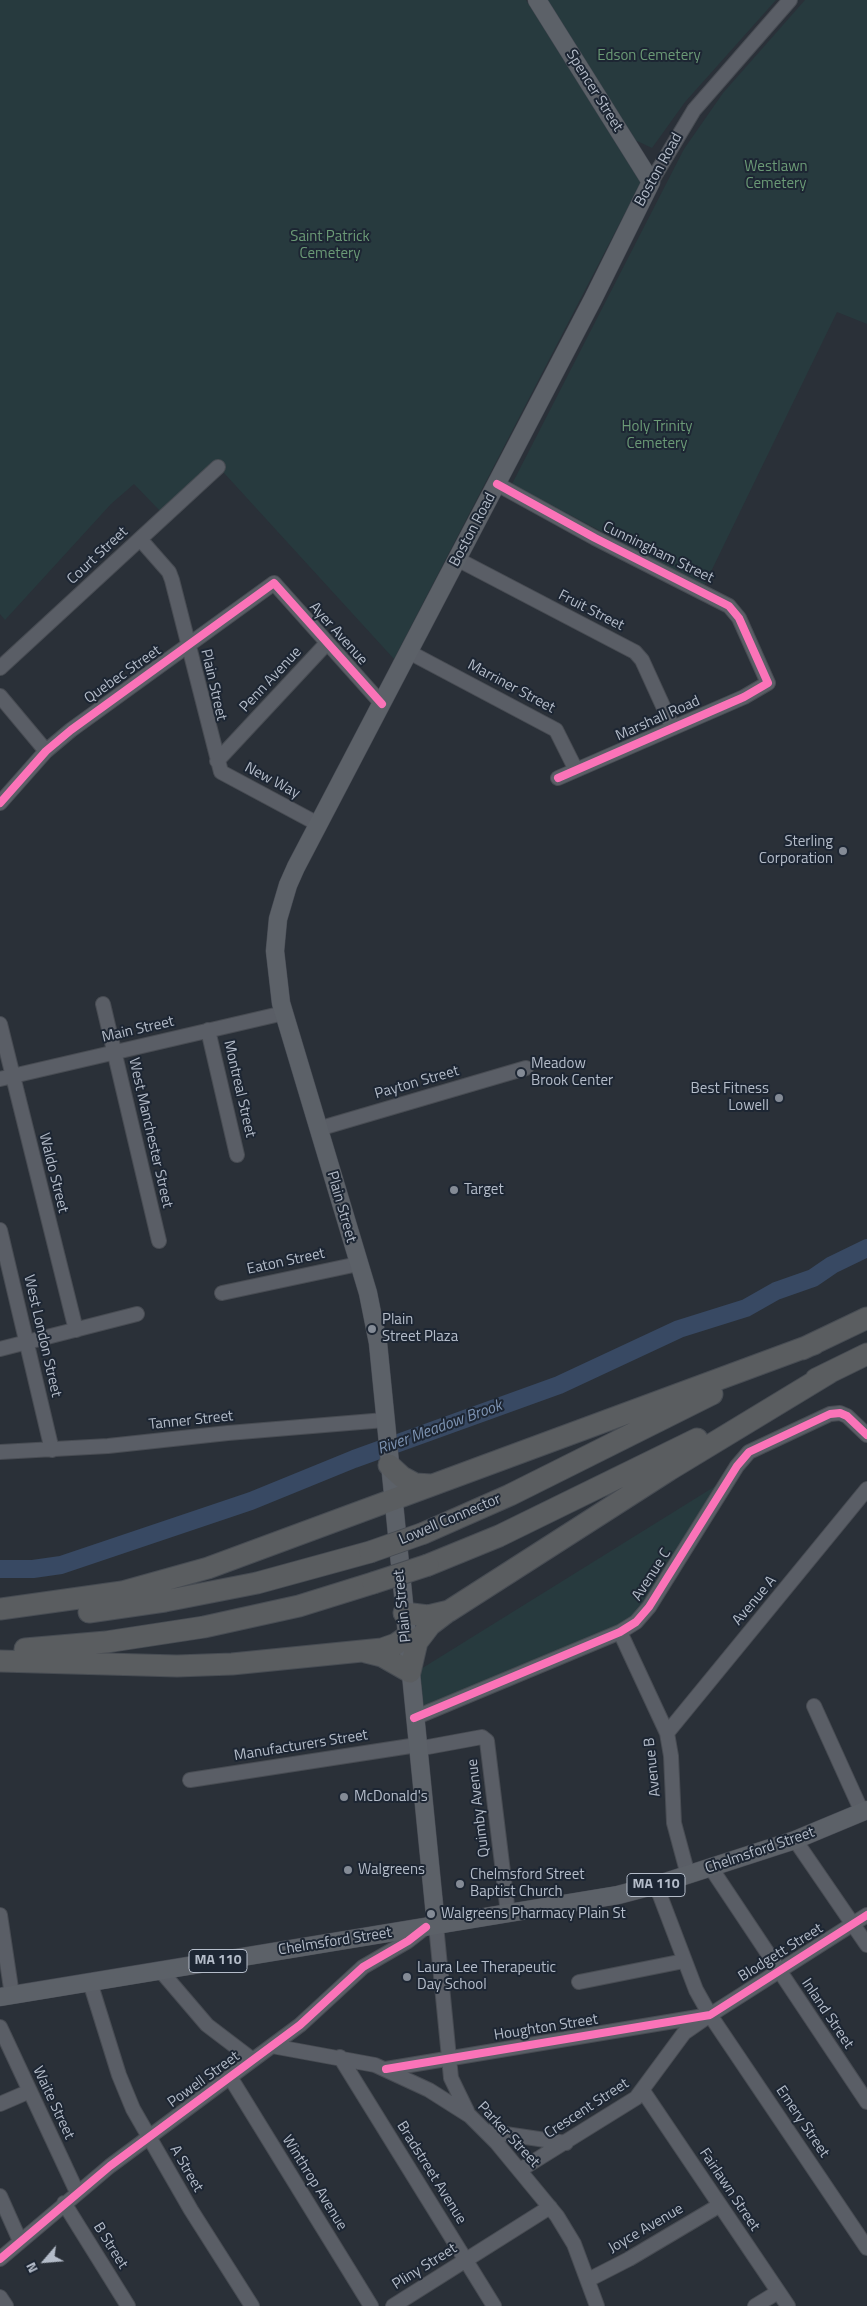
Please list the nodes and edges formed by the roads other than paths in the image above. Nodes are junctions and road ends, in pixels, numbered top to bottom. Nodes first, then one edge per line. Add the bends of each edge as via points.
1 (537, 0) edge
2 (790, 0) edge
3 (652, 182) junction
4 (218, 467) dead end
5 (497, 484) junction
6 (140, 539) junction
7 (458, 559) junction
8 (274, 584) joint
9 (327, 643) junction
10 (190, 645) junction
11 (410, 652) junction
12 (0, 668) edge
13 (768, 683) joint
14 (0, 696) edge
15 (382, 704) junction
16 (673, 728) junction
17 (46, 752) junction
18 (217, 761) junction
19 (576, 770) junction
20 (558, 778) dead end
21 (0, 803) edge
22 (318, 824) junction
23 (103, 1004) dead end
24 (284, 1013) junction
25 (0, 1024) edge
26 (208, 1030) junction
27 (114, 1052) junction
28 (526, 1068) dead end
29 (6, 1077) edge
30 (318, 1129) junction
31 (237, 1155) dead end
32 (0, 1230) edge
33 (159, 1241) dead end
34 (358, 1264) junction
35 (222, 1293) dead end
36 (137, 1314) dead end
37 (867, 1318) edge
38 (76, 1330) junction
39 (27, 1342) junction
40 (814, 1344) junction
41 (0, 1349) edge
42 (867, 1354) edge
43 (829, 1373) junction
44 (386, 1427) junction
45 (867, 1435) edge
46 (52, 1450) junction
47 (0, 1452) edge
48 (389, 1465) junction
49 (432, 1485) junction
50 (867, 1489) edge
51 (392, 1501) junction
52 (0, 1609) edge
53 (449, 1611) junction
54 (404, 1613) junction
55 (0, 1618) edge
56 (620, 1632) junction
57 (406, 1637) junction
58 (0, 1650) edge
59 (361, 1651) junction
60 (0, 1661) edge
61 (410, 1672) junction
62 (814, 1706) dead end
63 (414, 1718) junction
64 (667, 1733) junction
65 (417, 1747) junction
66 (190, 1780) dead end
67 (864, 1811) edge
68 (795, 1840) junction
69 (711, 1868) junction
70 (688, 1875) junction
71 (656, 1885) junction
72 (508, 1913) junction
73 (0, 1915) edge
74 (867, 1915) edge
75 (853, 1924) junction
76 (431, 1926) junction
77 (867, 1945) edge
78 (684, 1961) junction
79 (160, 1970) junction
80 (779, 1970) junction
81 (90, 1982) junction
82 (579, 1982) dead end
83 (6, 1996) edge
84 (710, 2015) junction
85 (0, 2027) edge
86 (272, 2046) junction
87 (340, 2057) junction
88 (449, 2058) junction
89 (253, 2060) junction
90 (386, 2069) junction
91 (230, 2077) junction
92 (30, 2090) junction
93 (643, 2091) junction
94 (867, 2102) edge
95 (0, 2104) edge
96 (470, 2116) junction
97 (485, 2131) junction
98 (148, 2137) junction
99 (566, 2143) junction
100 (520, 2170) junction
101 (77, 2192) junction
102 (0, 2196) edge
103 (64, 2203) junction
104 (720, 2205) junction
105 (550, 2206) junction
106 (20, 2241) junction
107 (867, 2248) edge
108 (0, 2259) edge
109 (466, 2260) junction
110 (588, 2280) junction
111 (778, 2292) junction
112 (0, 2297) edge
113 (6, 2306) edge
114 (128, 2306) edge
115 (252, 2306) edge
116 (372, 2306) edge
117 (393, 2306) edge
118 (494, 2306) edge
119 (597, 2306) edge
120 (755, 2306) edge
121 (788, 2306) edge

1 - 3 main road, Spencer Street
2 - 3 street, Boston Road via 694,110
3 - 5 main road, Boston Road
4 - 6 street, Court Street
5 - 7 main road, Boston Road
5 - 13 street, Cunningham Street via 610,546 730,606 739,618
6 - 10 street, Plain Street via 169,572
6 - 12 street, Court Street
7 - 11 main road, Boston Road
7 - 16 street, Fruit Street via 635,652 642,660
8 - 9 street, Ayer Avenue
8 - 10 street, Quebec Street
9 - 15 street, Ayer Avenue
9 - 18 street, Penn Avenue
10 - 17 street, Quebec Street via 102,707
10 - 18 street, Plain Street
11 - 15 main road, Boston Road
11 - 19 street, Marriner Street via 556,730
13 - 16 street, Marshall Road
14 - 17 street
15 - 22 main road, Boston Road
16 - 19 street, Marshall Road
17 - 21 street, Quebec Street
18 - 22 street, New Way via 224,774
19 - 20 street, Marshall Road
22 - 24 main road, Boston Road via 288,885 278,919 275,951 277,984
23 - 27 street, West Manchester Street
24 - 26 street, Main Street
24 - 30 main road, Plain Street
25 - 29 street, Waldo Street
26 - 27 street, Main Street
26 - 31 street, Montreal Street
27 - 29 street, Main Street
27 - 33 street, West Manchester Street
28 - 30 street, Payton Street
29 - 38 street, Waldo Street
30 - 34 main road, Plain Street
32 - 39 street, West London Street
34 - 35 street, Eaton Street
34 - 44 main road, Plain Street via 373,1316
36 - 38 street
37 - 40 highway, Lowell Connector
38 - 39 street
39 - 41 street
39 - 46 street, West London Street
40 - 49 highway
40 - 55 highway, Lowell Connector, bridge via 518,1491 424,1533 370,1552 281,1578 179,1599 79,1613
42 - 43 highway, Lowell Connector
43 - 53 highway via 669,1470
43 - 58 highway, Lowell Connector, bridge via 542,1515 428,1565 372,1584 299,1606 187,1630 82,1645
44 - 46 street, Tanner Street
44 - 48 main road, Plain Street
45 - 56 street, Avenue C via 847,1416 830,1414 749,1452 643,1615
46 - 47 street, Tanner Street
48 - 49 highway via 415,1484
48 - 51 main road, Plain Street
49 - 51 highway
50 - 64 street, Avenue A
51 - 52 highway via 168,1581 96,1597
51 - 54 main road, Plain Street
53 - 54 highway via 428,1616
53 - 61 highway via 430,1625 417,1642
54 - 57 main road, Plain Street
56 - 63 street, Avenue C
56 - 64 street, Avenue B
57 - 59 highway via 392,1646
57 - 61 main road, Plain Street
59 - 60 highway via 200,1666
59 - 61 highway via 382,1656
61 - 63 main road, Plain Street
62 - 67 street
63 - 65 main road, Plain Street
64 - 70 street, Avenue B via 674,1823
65 - 66 street, Manufacturers Street
65 - 72 street, Quimby Avenue via 482,1737 487,1741
65 - 76 main road, Plain Street
67 - 68 main road, Chelmsford Street / MA 110
68 - 69 main road, Chelmsford Street / MA 110
68 - 75 street
69 - 70 main road, Chelmsford Street / MA 110
69 - 80 street, Inland Street
70 - 71 main road, Chelmsford Street / MA 110
71 - 72 main road, Chelmsford Street / MA 110 via 618,1895
71 - 78 street
72 - 76 main road, Chelmsford Street / MA 110
73 - 83 street
74 - 75 street, Blodgett Street
75 - 77 street
75 - 80 street, Blodgett Street
76 - 79 main road, Chelmsford Street / MA 110
76 - 86 street, Powell Street via 363,1967 311,2016
76 - 88 street, Plain Street
78 - 82 street
78 - 84 street
79 - 81 main road, Chelmsford Street / MA 110
79 - 89 street via 207,2025
80 - 84 street, Blodgett Street
80 - 94 street, Inland Street
81 - 83 main road, Chelmsford Street / MA 110
81 - 98 street, A Street via 126,2092
84 - 88 street, Houghton Street
84 - 93 street, Crescent Street via 684,2033
84 - 107 street, Emery Street
85 - 92 street, Waite Street
86 - 87 street, Parker Street
86 - 89 street, Powell Street
87 - 90 street, Parker Street
87 - 109 street, Bradstreet Avenue
88 - 90 street, Houghton Street
88 - 96 street, Plain Street via 455,2088
89 - 91 street, Powell Street
90 - 96 street, Parker Street via 443,2097
91 - 98 street, Powell Street
91 - 116 street, Winthrop Avenue
92 - 95 street
92 - 101 street, Waite Street
93 - 99 street, Crescent Street via 628,2105
93 - 104 street, Fairlawn Street
96 - 97 street, Parker Street
97 - 99 street
97 - 100 street, Parker Street
98 - 101 street, Powell Street
98 - 115 street, A Street
99 - 100 street, Crescent Street
100 - 105 street, Parker Street
101 - 103 street, Powell Street
102 - 106 street
103 - 106 street, Powell Street
103 - 114 street, B Street
104 - 110 street, Joyce Avenue
104 - 111 street, Fairlawn Street
105 - 109 street, Pliny Street
105 - 110 street, Parker Street via 574,2244
106 - 108 street, Powell Street
109 - 117 street, Pliny Street
109 - 118 street, Bradstreet Avenue
110 - 119 street, Parker Street
111 - 120 street
111 - 121 street, Fairlawn Street
112 - 113 street

